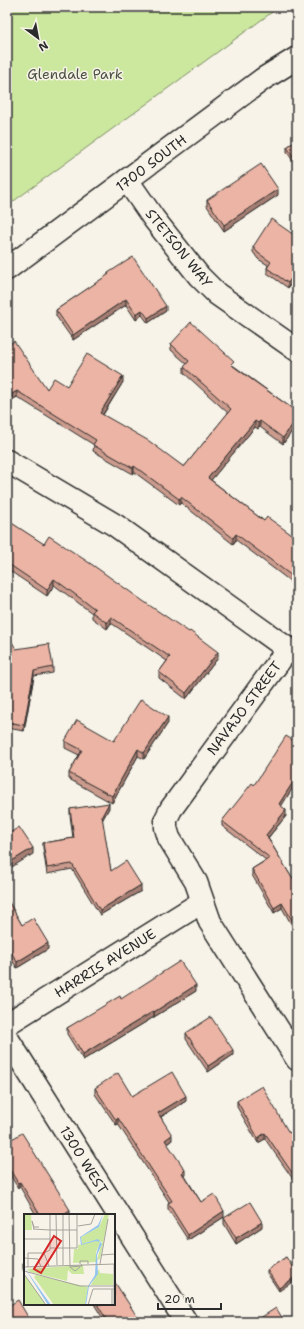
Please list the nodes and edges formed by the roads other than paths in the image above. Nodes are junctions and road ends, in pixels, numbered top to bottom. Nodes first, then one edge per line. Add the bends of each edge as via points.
1 (297, 58) edge
2 (128, 180) junction
3 (7, 269) edge
4 (297, 350) edge
5 (7, 461) edge
6 (292, 652) edge
7 (202, 902) junction
8 (7, 1024) edge
9 (7, 1038) edge
10 (297, 1060) edge
11 (186, 1322) edge

1 - 2 street, 1700 SOUTH via 263,79
2 - 3 street, 1700 SOUTH
2 - 4 street, STETSON WAY via 199,276 228,302
5 - 6 street, NAVAJO STREET via 115,525
6 - 7 street, NAVAJO STREET via 187,785 166,819 169,838 196,882
7 - 8 street, HARRIS AVENUE
7 - 10 street, NAVAJO STREET via 210,922
9 - 11 street, 1300 WEST

